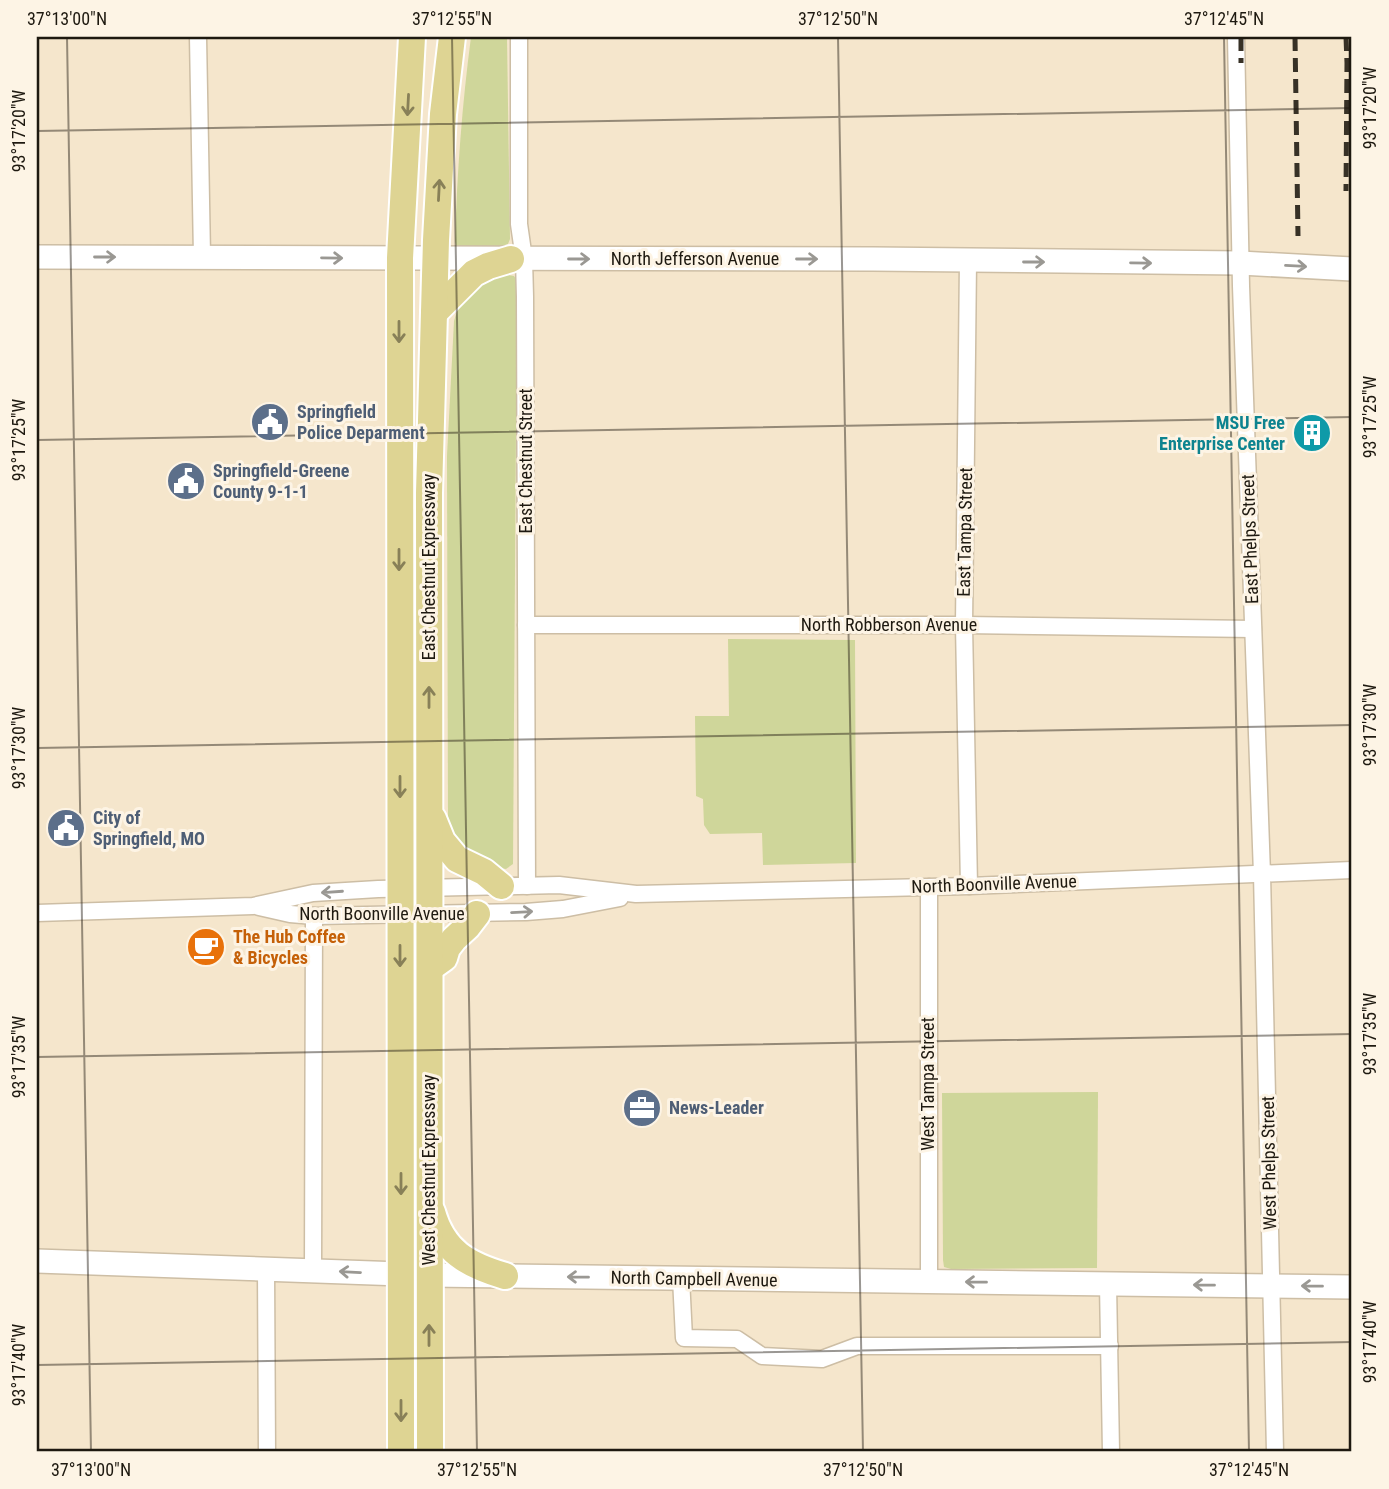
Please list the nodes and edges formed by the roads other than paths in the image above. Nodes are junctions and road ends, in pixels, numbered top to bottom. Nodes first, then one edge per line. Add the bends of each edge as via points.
1 (198, 37) edge
2 (412, 37) edge
3 (452, 37) edge
4 (519, 37) edge
5 (1236, 37) edge
6 (201, 256) junction
7 (37, 257) edge
8 (400, 258) junction
9 (435, 258) junction
10 (518, 259) junction
11 (968, 261) junction
12 (1240, 263) junction
13 (1352, 269) edge
14 (434, 313) junction
15 (526, 625) junction
16 (964, 625) junction
17 (1253, 629) junction
18 (429, 807) junction
19 (1352, 870) edge
20 (1262, 874) junction
21 (514, 886) junction
22 (969, 886) junction
23 (929, 887) junction
24 (400, 888) junction
25 (429, 888) junction
26 (636, 894) junction
27 (253, 906) junction
28 (37, 913) edge
29 (430, 914) junction
30 (477, 914) junction
31 (400, 915) junction
32 (314, 916) junction
33 (430, 968) junction
34 (429, 1203) junction
35 (37, 1261) edge
36 (266, 1269) junction
37 (313, 1270) junction
38 (401, 1275) junction
39 (429, 1275) junction
40 (505, 1276) junction
41 (681, 1279) junction
42 (929, 1282) junction
43 (1108, 1284) junction
44 (1272, 1286) junction
45 (1352, 1287) edge
46 (1110, 1346) junction
47 (267, 1452) edge
48 (401, 1452) edge
49 (430, 1452) edge
50 (1111, 1452) edge
51 (1275, 1452) edge

1 - 6 street
2 -> 8 main road, East Chestnut Expressway
9 -> 3 main road, East Chestnut Expressway
4 - 10 street, East Chestnut Street
5 - 12 street, East Phelps Street
7 -> 6 main road, North Jefferson Avenue
6 -> 8 main road, North Jefferson Avenue
8 - 9 main road, North Jefferson Avenue
8 -> 24 main road, East Chestnut Expressway
9 - 10 main road, North Jefferson Avenue
9 - 14 main road, East Chestnut Expressway
10 -> 11 main road, North Jefferson Avenue
10 - 14 main road via 474,273
10 - 15 street, East Chestnut Street
11 -> 12 main road, North Jefferson Avenue
11 - 16 street, East Tampa Street
12 -> 13 main road, North Jefferson Avenue
12 - 17 street, East Phelps Street
18 -> 14 main road, East Chestnut Expressway
15 - 16 street, North Robberson Avenue
15 - 21 street, East Chestnut Street
16 - 17 street, North Robberson Avenue
16 - 22 street, East Tampa Street
17 - 20 street, East Phelps Street
18 - 21 main road via 442,841 457,859
18 - 25 main road, East Chestnut Expressway
19 - 20 street, North Boonville Avenue
20 - 22 street, North Boonville Avenue
20 - 44 street, West Phelps Street
21 - 25 street, North Boonville Avenue
21 - 26 street, North Boonville Avenue via 559,885
22 - 23 street, North Boonville Avenue
23 - 26 street, North Boonville Avenue
23 - 42 street, West Tampa Street
24 - 25 street, North Boonville Avenue
24 -> 27 street, North Boonville Avenue via 313,893
24 - 31 main road, West Chestnut Expressway
25 - 29 main road, West Chestnut Expressway
30 -> 26 street, North Boonville Avenue via 563,909
27 - 28 street, North Boonville Avenue
27 - 32 street, North Boonville Avenue
29 - 30 street, North Boonville Avenue
29 - 31 street, North Boonville Avenue
29 - 33 main road, West Chestnut Expressway
30 - 33 main road via 447,948 444,958
31 - 32 street, North Boonville Avenue
31 -> 38 main road, West Chestnut Expressway
32 - 37 street
33 - 34 main road, West Chestnut Expressway
34 - 39 main road, West Chestnut Expressway
34 - 40 main road via 450,1247 470,1264
35 - 36 main road, North Campbell Avenue
36 - 37 main road, North Campbell Avenue
36 - 47 street
38 -> 37 main road, North Campbell Avenue
38 - 39 main road, North Campbell Avenue
38 -> 48 main road, West Chestnut Expressway
39 - 40 main road, North Campbell Avenue
49 -> 39 main road, West Chestnut Expressway
41 -> 40 main road, North Campbell Avenue
41 - 42 main road, North Campbell Avenue
41 - 46 street via 684,1338 737,1339 762,1356 822,1359 857,1346
43 -> 42 main road, North Campbell Avenue
44 -> 43 main road, North Campbell Avenue
43 - 46 street
45 -> 44 main road, North Campbell Avenue
44 - 51 street, West Phelps Street
46 - 50 street

